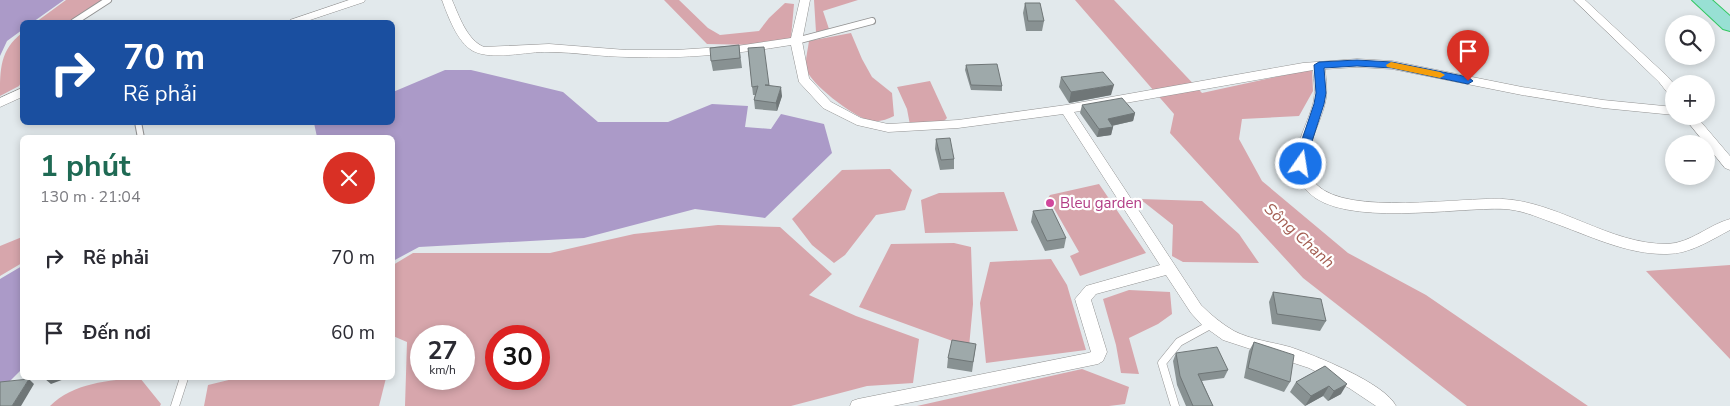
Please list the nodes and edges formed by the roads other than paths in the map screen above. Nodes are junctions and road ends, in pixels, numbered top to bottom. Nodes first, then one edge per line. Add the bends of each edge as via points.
1 (108, 0) edge
2 (360, 0) edge
3 (447, 0) edge
4 (805, 0) edge
5 (1579, 0) edge
6 (1702, 0) edge
7 (77, 20) edge
8 (300, 20) edge
9 (872, 20) dead end
10 (1730, 25) edge
11 (796, 41) junction
12 (1319, 65) junction
13 (1665, 82) edge
14 (20, 93) edge
15 (0, 103) edge
16 (1066, 109) junction
17 (1665, 110) edge
18 (1697, 125) edge
19 (1730, 165) edge
20 (1730, 224) edge
21 (1169, 268) junction
22 (1210, 325) junction
23 (183, 380) edge
24 (868, 405) edge
25 (175, 406) edge
26 (1175, 406) edge
27 (1388, 406) edge

1 - 7 lane
2 - 8 street
3 - 11 street via 471,43 489,51 548,48 645,54 765,47
4 - 11 street
5 - 13 street
6 - 10 highway
9 - 11 lane
11 - 16 street via 803,79 827,105 857,121 897,128 958,124
12 - 16 street
12 - 17 street via 1392,65 1522,91
12 - 20 street via 1321,93 1301,164 1309,184 1333,202 1366,207 1515,205 1611,237 1667,249
14 - 15 street
16 - 21 street
18 - 19 street
21 - 22 street
21 - 24 street via 1086,294 1083,299 1099,352 1092,359
22 - 26 lane via 1179,342 1162,363
22 - 27 street via 1232,338 1292,354 1337,374
23 - 25 lane

